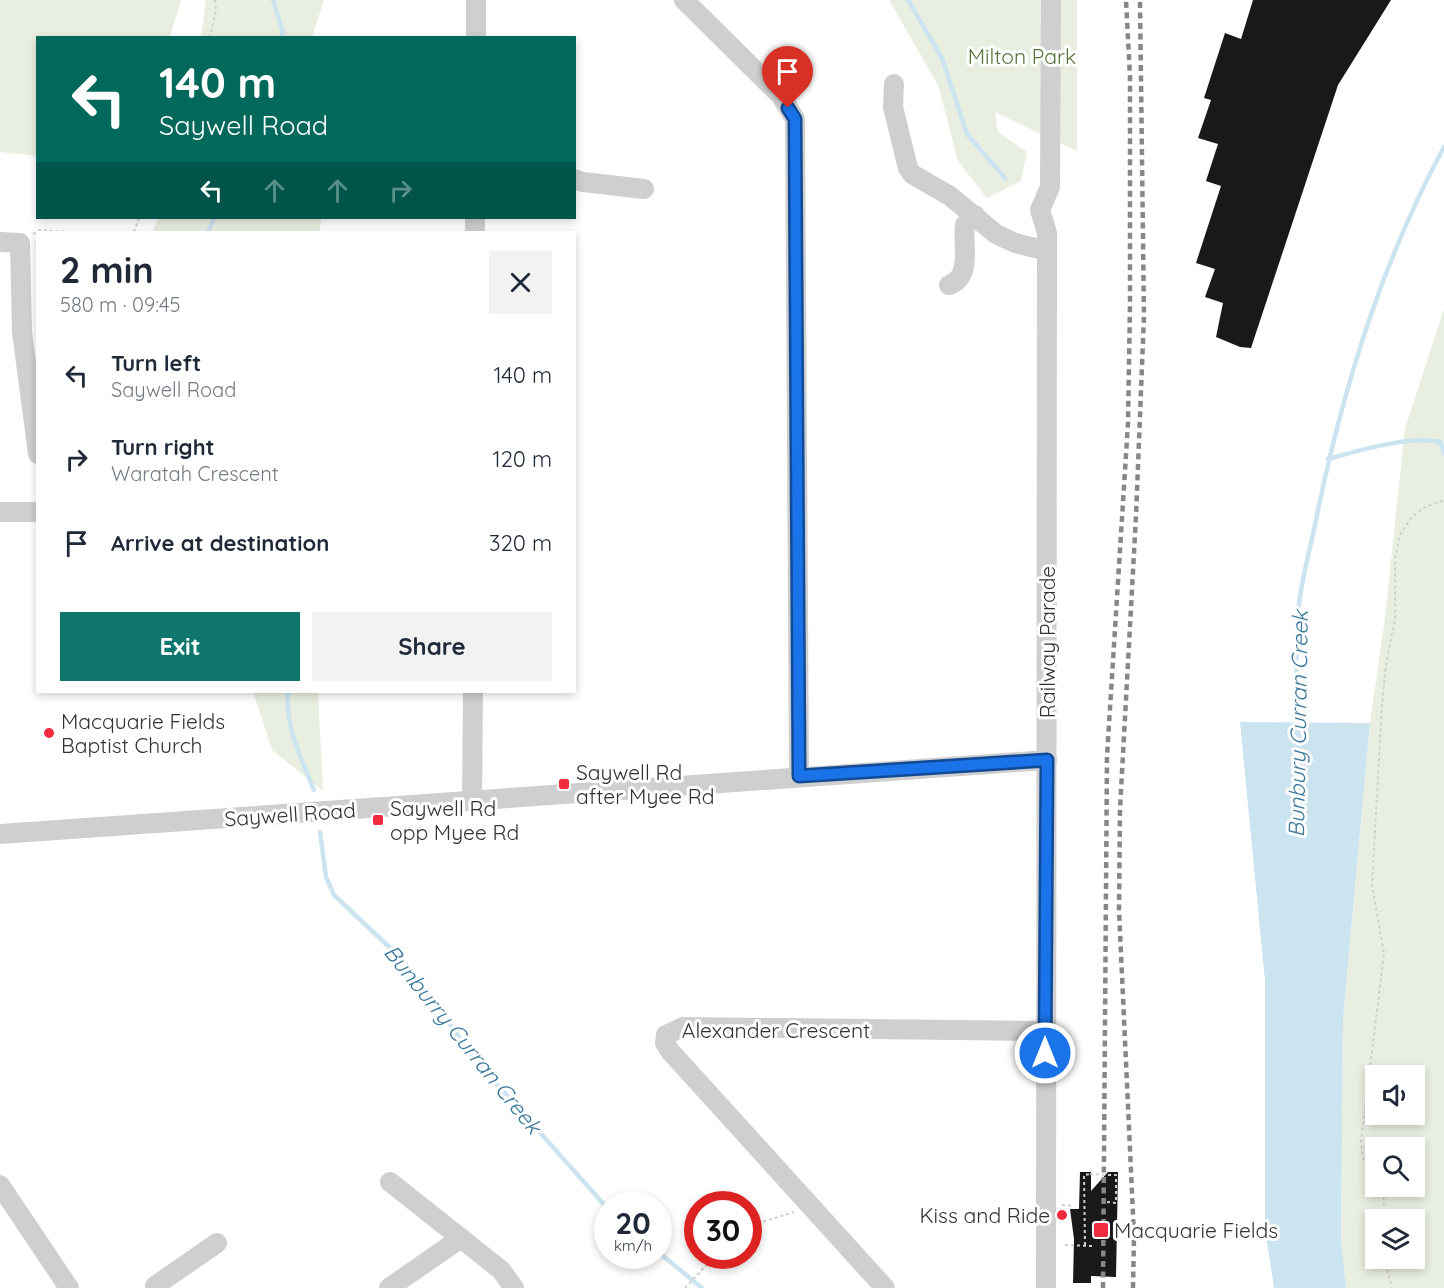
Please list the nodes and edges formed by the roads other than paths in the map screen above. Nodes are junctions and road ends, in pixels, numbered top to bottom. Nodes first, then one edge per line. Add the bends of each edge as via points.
1 (476, 0) edge
2 (684, 0) edge
3 (1051, 0) edge
4 (476, 36) edge
5 (894, 84) dead end
6 (576, 179) edge
7 (644, 189) dead end
8 (975, 215) junction
9 (0, 242) edge
10 (1047, 251) junction
11 (949, 285) dead end
12 (36, 439) edge
13 (0, 512) edge
14 (36, 512) edge
15 (473, 693) edge
16 (1047, 760) junction
17 (799, 776) junction
18 (472, 801) junction
19 (0, 834) edge
20 (1045, 1031) junction
21 (390, 1182) dead end
22 (0, 1185) edge
23 (461, 1238) junction
24 (217, 1244) dead end
25 (154, 1287) edge
26 (69, 1288) edge
27 (389, 1288) edge
28 (513, 1288) edge
29 (885, 1288) edge
30 (1046, 1288) edge

1 - 4 street
2 - 17 street via 781,96 795,119
3 - 10 street, Railway Parade via 1050,187 1040,210 1047,233
5 - 8 street via 893,106 908,168
6 - 7 street
8 - 10 street via 1006,239
8 - 11 street via 965,225 963,274
9 - 12 street via 20,243 22,332
10 - 16 street, Railway Parade
13 - 14 street
15 - 18 street
16 - 17 street, Saywell Road
16 - 20 street, Railway Parade
17 - 18 street, Saywell Road
18 - 19 street, Saywell Road
20 - 29 street, Alexander Crescent via 683,1027 666,1035 670,1051
20 - 30 street, Railway Parade
21 - 23 street
22 - 26 street
23 - 27 street
23 - 28 street via 501,1270
24 - 25 street

